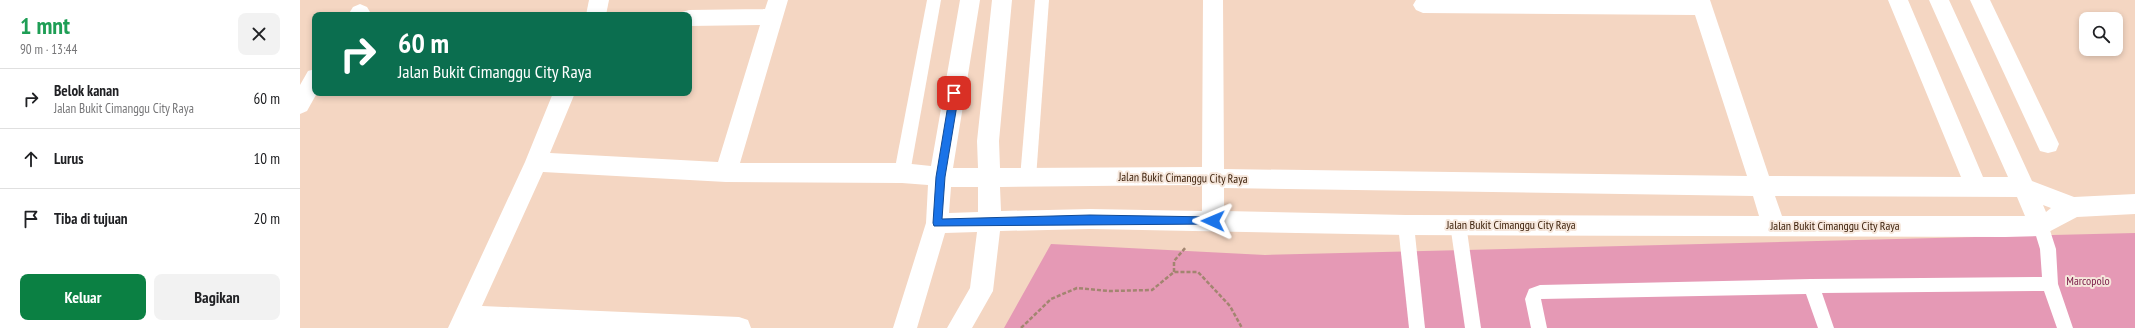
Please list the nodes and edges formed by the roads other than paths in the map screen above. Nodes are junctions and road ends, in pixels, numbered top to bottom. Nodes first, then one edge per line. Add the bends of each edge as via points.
1 (600, 0) edge
2 (934, 0) edge
3 (970, 0) edge
4 (1002, 0) edge
5 (1042, 0) edge
6 (1213, 0) edge
7 (1898, 0) edge
8 (1939, 0) edge
9 (1980, 0) edge
10 (1701, 4) edge
11 (1423, 5) dead end
12 (775, 8) edge
13 (597, 12) edge
14 (692, 18) edge
15 (312, 83) edge
16 (563, 96) edge
17 (300, 105) edge
18 (2048, 144) dead end
19 (536, 162) junction
20 (726, 172) junction
21 (902, 173) junction
22 (940, 177) junction
23 (989, 177) junction
24 (1028, 178) junction
25 (1213, 178) junction
26 (1761, 186) junction
27 (1976, 187) junction
28 (2022, 187) junction
29 (2135, 204) edge
30 (2074, 207) junction
31 (990, 221) junction
32 (1213, 221) junction
33 (937, 223) junction
34 (1458, 224) junction
35 (1406, 225) junction
36 (1774, 226) junction
37 (2041, 226) junction
38 (2050, 284) junction
39 (1811, 286) junction
40 (463, 322) edge
41 (739, 328) edge
42 (905, 328) edge
43 (958, 328) edge
44 (1417, 328) edge
45 (1473, 328) edge
46 (1539, 328) edge
47 (1826, 328) edge
48 (2065, 328) edge

1 - 13 street
2 - 21 lane
3 - 22 street
4 - 23 street via 988,141
5 - 24 lane
6 - 25 street
7 - 27 street
8 - 28 street
9 - 18 street
10 - 11 street
10 - 26 street
12 - 14 street
12 - 20 street
15 - 17 street
16 - 19 street
19 - 20 street, Jalan Bukit Cimanggu City Raya
19 - 40 street
20 - 21 street, Jalan Bukit Cimanggu City Raya
21 - 22 street, Jalan Bukit Cimanggu City Raya
22 - 23 street, Jalan Bukit Cimanggu City Raya
22 - 33 street
23 - 24 street, Jalan Bukit Cimanggu City Raya
23 - 31 street
24 - 25 street, Jalan Bukit Cimanggu City Raya
25 - 26 street, Jalan Bukit Cimanggu City Raya
25 - 32 street
26 - 27 street, Jalan Bukit Cimanggu City Raya
26 - 36 street
27 - 28 street, Jalan Bukit Cimanggu City Raya
28 - 30 street
28 - 37 street
29 - 30 street
30 - 37 street
31 - 32 street, Jalan Bukit Cimanggu City Raya
31 - 33 street, Jalan Bukit Cimanggu City Raya
31 - 43 street via 981,291
32 - 35 street, Jalan Bukit Cimanggu City Raya
33 - 42 street
34 - 35 street, Jalan Bukit Cimanggu City Raya
34 - 36 street, Jalan Bukit Cimanggu City Raya
34 - 45 lane
35 - 44 lane
36 - 37 street, Jalan Bukit Cimanggu City Raya
37 - 38 lane via 2048,248
38 - 39 lane
38 - 48 lane
39 - 46 lane via 1540,292 1535,294 1533,299
39 - 47 lane
40 - 41 street

